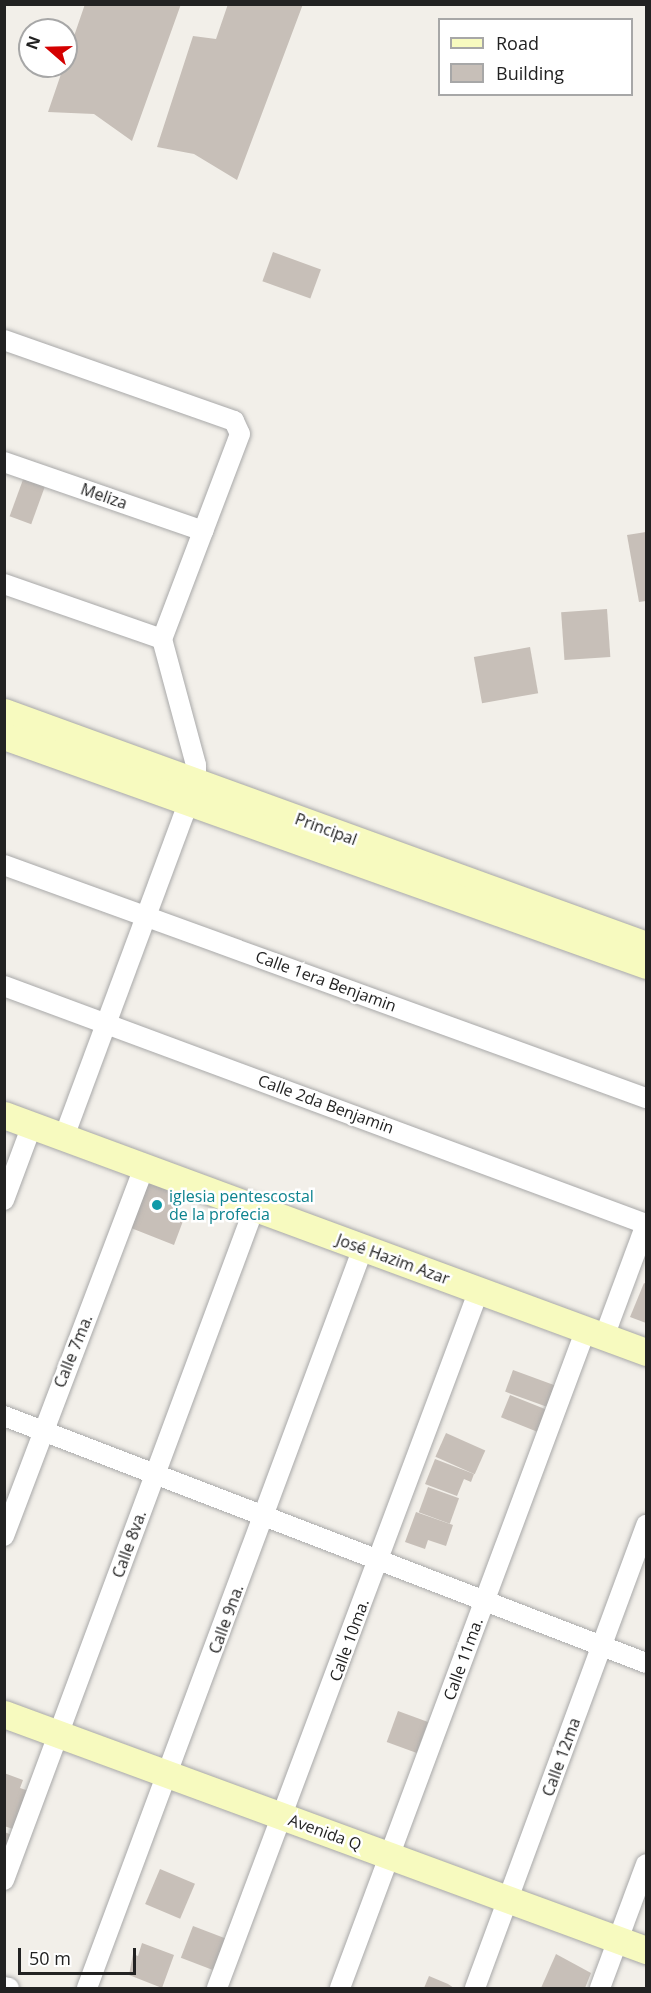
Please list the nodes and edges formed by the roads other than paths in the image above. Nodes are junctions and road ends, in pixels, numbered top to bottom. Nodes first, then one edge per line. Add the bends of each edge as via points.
1 (4, 340) edge
2 (4, 462) edge
3 (203, 531) junction
4 (4, 584) edge
5 (162, 639) junction
6 (4, 712) edge
7 (4, 736) edge
8 (192, 792) junction
9 (4, 865) edge
10 (145, 915) junction
11 (646, 945) edge
12 (646, 965) edge
13 (4, 986) edge
14 (106, 1022) junction
15 (646, 1098) edge
16 (4, 1115) edge
17 (32, 1125) junction
18 (64, 1137) junction
19 (144, 1167) junction
20 (4, 1200) edge
21 (254, 1209) junction
22 (646, 1224) edge
23 (363, 1248) junction
24 (479, 1290) junction
25 (595, 1333) junction
26 (646, 1352) edge
27 (4, 1416) edge
28 (41, 1429) junction
29 (154, 1478) junction
30 (262, 1519) junction
31 (646, 1525) edge
32 (4, 1536) edge
33 (377, 1562) junction
34 (483, 1601) junction
35 (602, 1645) junction
36 (646, 1663) edge
37 (4, 1714) edge
38 (61, 1735) junction
39 (169, 1775) junction
40 (284, 1817) junction
41 (391, 1856) junction
42 (646, 1864) edge
43 (4, 1880) edge
44 (510, 1899) junction
45 (619, 1940) junction
46 (646, 1950) edge
47 (4, 1987) edge
48 (9, 1989) edge
49 (87, 1989) edge
50 (217, 1989) edge
51 (340, 1989) edge
52 (475, 1989) edge
53 (600, 1989) edge

1 - 3 street via 234,421 240,434
2 - 3 street, Meliza
3 - 5 street
4 - 5 street
5 - 8 street via 196,765
6 - 8 street, Principal
7 - 8 street, Principal
8 - 10 street
8 - 11 street, Principal
8 - 12 street, Principal
9 - 10 street, Calle 1era Benjamin
10 - 14 street
10 - 15 street, Calle 1era Benjamin
13 - 14 street, Calle 2da Benjamin
14 - 18 street
14 - 22 street, Calle 2da Benjamin
16 - 17 street, José Hazim Azar
17 - 18 street, José Hazim Azar
17 - 20 street
18 - 19 street, José Hazim Azar
19 - 21 street, José Hazim Azar
19 - 28 street, Calle 7ma.
21 - 23 street, José Hazim Azar
21 - 29 street, Calle 8va.
22 - 25 street, Calle 11ma.
23 - 24 street, José Hazim Azar
23 - 30 street, Calle 9na.
24 - 25 street, José Hazim Azar
24 - 33 street, Calle 10ma.
25 - 26 street, José Hazim Azar
25 - 34 street, Calle 11ma.
27 - 28 street
28 - 29 street
28 - 32 street, Calle 7ma.
29 - 30 street
29 - 38 street, Calle 8va.
30 - 33 street
30 - 39 street, Calle 9na.
31 - 35 street, Calle 12ma
33 - 34 street
33 - 40 street, Calle 10ma.
34 - 35 street
34 - 41 street, Calle 11ma.
35 - 36 street
35 - 44 street, Calle 12ma
37 - 38 street, Avenida Q
38 - 39 street, Avenida Q
38 - 43 street, Calle 8va.
39 - 40 street, Avenida Q
39 - 49 street, Calle 9na.
40 - 41 street, Avenida Q
40 - 50 street, Calle 10ma.
41 - 44 street, Avenida Q
41 - 51 street, Calle 11ma.
42 - 45 street
44 - 45 street, Avenida Q
44 - 52 street, Calle 12ma
45 - 46 street, Avenida Q
45 - 53 street
47 - 48 street

